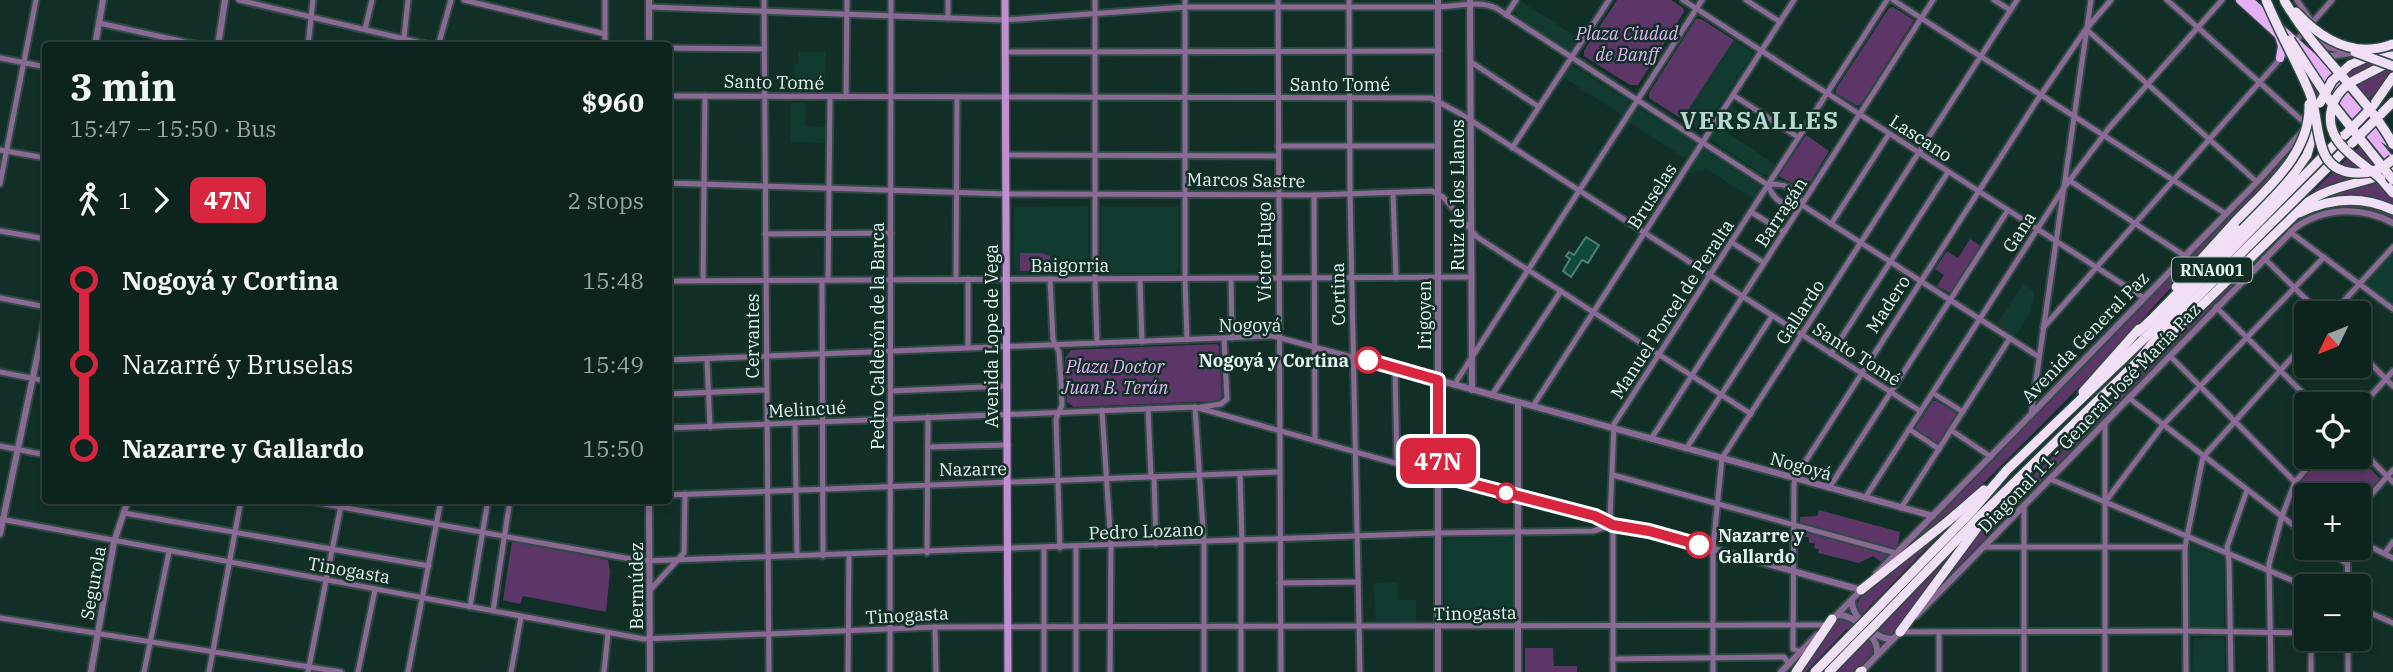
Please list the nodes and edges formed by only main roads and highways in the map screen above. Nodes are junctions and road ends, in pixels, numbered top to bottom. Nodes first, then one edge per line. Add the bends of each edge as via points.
1 (1005, 0) edge
2 (2240, 0) edge
3 (2249, 0) edge
4 (2267, 0) edge
5 (2285, 0) edge
6 (2279, 36) junction
7 (2330, 42) junction
8 (2393, 42) edge
9 (2293, 43) junction
10 (2280, 58) road end
11 (2392, 61) edge
12 (2316, 64) junction
13 (2393, 78) edge
14 (2306, 85) junction
15 (2393, 85) edge
16 (2393, 102) edge
17 (2393, 108) edge
18 (2376, 112) junction
19 (2363, 116) junction
20 (2348, 132) junction
21 (2393, 144) edge
22 (2393, 161) edge
23 (2393, 170) edge
24 (2393, 180) edge
25 (2393, 193) edge
26 (2393, 210) edge
27 (2288, 219) junction
28 (2138, 332) junction
29 (2138, 360) junction
30 (2076, 402) junction
31 (2007, 470) junction
32 (2014, 483) junction
33 (1861, 590) road end
34 (1832, 620) road end
35 (1871, 622) junction
36 (1858, 635) junction
37 (1896, 636) road end
38 (1792, 668) edge
39 (1008, 672) edge
40 (1815, 672) edge
41 (1829, 672) edge

1 - 39 main road, Avenida Lope de Vega
2 - 6 main road
3 - 9 main road
4 - 14 highway, bridge
4 - 20 highway, bridge
5 - 7 highway, bridge
5 - 18 highway, bridge via 2301,28
6 - 9 main road
6 - 10 main road
7 - 8 highway, bridge via 2378,49
7 - 11 highway, bridge
9 - 12 main road
11 - 25 highway, bridge via 2343,89 2330,118 2333,134 2347,152
11 - 28 highway, bridge via 2371,57 2350,65 2332,81 2320,103 2311,144 2293,175
12 - 19 main road
12 - 22 main road
13 - 18 highway
14 - 22 highway, bridge via 2320,148 2331,163 2344,171 2363,173
14 - 28 highway, bridge via 2308,126 2282,172
15 - 18 highway, RNA001
16 - 18 highway, RNA001
17 - 18 highway
18 - 19 highway, RNA001, bridge
18 - 21 highway, bridge
18 - 29 highway, RNA001, bridge via 2352,144
19 - 20 highway, RNA001, bridge
19 - 21 main road
20 - 24 highway, bridge
20 - 30 highway, RNA001
23 - 27 highway, bridge via 2322,193
26 - 27 highway via 2374,202 2326,202
27 - 29 highway via 2165,340
28 - 30 highway
29 - 32 highway, RNA001
30 - 31 highway, RNA001
31 - 33 highway
31 - 35 highway, RNA001
32 - 35 highway, RNA001
32 - 37 highway
34 - 38 highway
35 - 36 highway, RNA001, bridge
36 - 40 highway, RNA001
36 - 41 highway, RNA001

